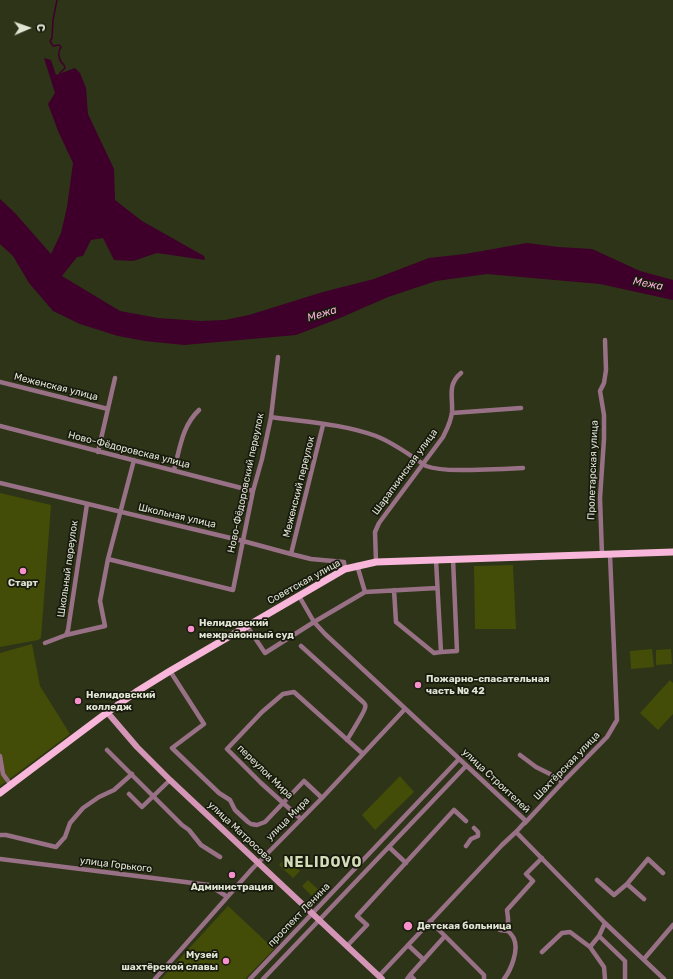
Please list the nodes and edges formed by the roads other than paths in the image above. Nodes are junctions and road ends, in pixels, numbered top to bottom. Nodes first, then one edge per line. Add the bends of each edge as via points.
1 (605, 340) dead end
2 (278, 357) dead end
3 (461, 373) dead end
4 (115, 378) dead end
5 (0, 382) edge
6 (522, 408) dead end
7 (108, 409) junction
8 (199, 410) dead end
9 (452, 413) junction
10 (271, 417) junction
11 (323, 425) junction
12 (0, 426) edge
13 (98, 452) junction
14 (134, 460) junction
15 (422, 464) junction
16 (523, 468) dead end
17 (174, 470) junction
18 (0, 484) edge
19 (253, 491) junction
20 (87, 504) junction
21 (121, 512) junction
22 (243, 541) junction
23 (673, 552) edge
24 (291, 554) junction
25 (602, 555) junction
26 (610, 555) junction
27 (108, 559) junction
28 (453, 559) junction
29 (436, 560) junction
30 (376, 562) junction
31 (357, 565) junction
32 (345, 569) junction
33 (437, 588) junction
34 (394, 590) junction
35 (365, 592) junction
36 (298, 596) junction
37 (314, 622) junction
38 (247, 626) junction
39 (66, 635) junction
40 (45, 643) dead end
41 (301, 646) dead end
42 (440, 652) junction
43 (170, 671) junction
44 (405, 710) junction
45 (107, 712) junction
46 (347, 740) junction
47 (107, 750) dead end
48 (363, 754) junction
49 (520, 755) dead end
50 (0, 756) edge
51 (460, 759) junction
52 (466, 766) junction
53 (132, 774) junction
54 (170, 780) junction
55 (562, 783) junction
56 (11, 785) junction
57 (0, 793) edge
58 (130, 794) dead end
59 (154, 796) junction
60 (322, 798) junction
61 (284, 803) junction
62 (301, 819) junction
63 (466, 821) dead end
64 (526, 821) junction
65 (474, 828) dead end
66 (516, 832) junction
67 (0, 835) edge
68 (466, 846) dead end
69 (389, 847) junction
70 (220, 857) dead end
71 (542, 858) junction
72 (0, 859) edge
73 (258, 862) junction
74 (406, 863) junction
75 (663, 873) dead end
76 (597, 880) dead end
77 (627, 884) junction
78 (226, 896) junction
79 (644, 899) dead end
80 (313, 914) junction
81 (319, 920) junction
82 (430, 921) junction
83 (605, 923) junction
84 (367, 925) junction
85 (673, 926) edge
86 (372, 930) dead end
87 (500, 930) dead end
88 (508, 931) junction
89 (445, 936) junction
90 (599, 936) junction
91 (408, 945) junction
92 (347, 946) junction
93 (590, 947) junction
94 (542, 952) dead end
95 (644, 959) junction
96 (424, 960) junction
97 (381, 978) edge
98 (410, 978) edge
99 (155, 979) edge
100 (250, 979) edge
101 (263, 979) edge
102 (484, 979) edge
103 (504, 979) edge
104 (605, 979) edge
105 (625, 979) edge
106 (664, 979) edge

1 - 25 street, Пролетарская улица via 606,370 600,391 604,416 600,498
2 - 10 street, Ново-Фёдоровский переулок
3 - 9 street, Шарапкинская улица via 451,389
4 - 7 street
5 - 7 street, Меженская улица
6 - 9 street
7 - 13 street
8 - 17 street via 184,431
9 - 15 street, Шарапкинская улица via 449,425
10 - 11 street
10 - 19 street, Ново-Фёдоровский переулок
11 - 15 street via 338,426 376,436 393,444
11 - 24 street, Меженский переулок
12 - 13 street, Ново-Фёдоровская улица
13 - 14 street, Ново-Фёдоровская улица
14 - 17 street, Ново-Фёдоровская улица
14 - 21 street
15 - 16 street via 446,470
15 - 30 street, Шарапкинская улица via 379,523 375,532
17 - 19 street, Ново-Фёдоровская улица
18 - 20 street, Школьная улица
19 - 22 street, Ново-Фёдоровский переулок
20 - 21 street, Школьная улица
20 - 39 street, Школьный переулок
21 - 22 street, Школьная улица
21 - 27 street
22 - 24 street, Школьная улица
22 - 27 street, Ново-Фёдоровский переулок via 233,590
23 - 26 main road, Советская улица
24 - 32 street, Школьная улица via 310,559 344,562
25 - 26 main road, Советская улица
25 - 28 main road, Советская улица
26 - 55 street, Шахтёрская улица via 617,720 607,737
27 - 39 street via 100,602 106,626
28 - 29 main road, Советская улица
28 - 42 street via 457,651
29 - 30 main road, Советская улица
29 - 33 street
30 - 31 main road, Советская улица
31 - 32 main road, Советская улица
31 - 35 street
32 - 36 main road, Советская улица
33 - 34 street
33 - 42 street
34 - 35 street
34 - 42 street via 396,622 434,653
35 - 37 street
36 - 37 street, улица Строителей
36 - 38 main road, Советская улица
37 - 38 street via 265,654
37 - 44 street, улица Строителей
38 - 43 main road, Советская улица
39 - 40 street
41 - 46 street via 365,706 364,713
43 - 45 main road, Советская улица
43 - 61 street via 204,724 172,748 230,800 235,810 251,824 266,822
44 - 48 street, улица Мира
44 - 51 street, улица Строителей
45 - 54 main road, улица Матросова via 137,748
45 - 56 main road, Советская улица
46 - 48 street, переулок Мира
46 - 61 street, переулок Мира via 294,692 283,694 262,712 227,749
47 - 53 street
48 - 60 street, улица Мира
49 - 55 street
50 - 56 street via 4,774
51 - 52 street, улица Строителей
51 - 80 street, проспект Ленина
52 - 64 street, улица Строителей
52 - 69 street, проспект Ленина
53 - 59 street
53 - 67 street via 114,790 83,808 70,823 65,837 56,847
54 - 59 street
54 - 73 main road, улица Матросова
55 - 64 street, Шахтёрская улица
56 - 57 main road, Советская улица
58 - 59 street via 142,807
59 - 70 street via 201,844
60 - 61 street via 304,781
60 - 62 street, улица Мира
61 - 62 street, переулок Мира
62 - 73 street, улица Мира
63 - 74 street via 454,810
64 - 66 street, улица Строителей
65 - 68 street via 478,836 471,839
66 - 71 street
66 - 82 street
69 - 74 street
69 - 81 street, проспект Ленина
71 - 83 street
71 - 88 street via 526,874 533,881 507,910
72 - 78 street, улица Горького via 209,885
73 - 78 street, улица Мира
73 - 80 main road, улица Матросова
74 - 84 street via 357,916
75 - 77 street via 648,859
76 - 77 street via 614,896
77 - 79 street
78 - 99 street, улица Мира
80 - 81 main road, улица Матросова
80 - 100 street, проспект Ленина
81 - 92 main road, улица Матросова
81 - 101 street, проспект Ленина
82 - 89 street
82 - 91 street
83 - 90 street
83 - 95 street
84 - 86 street
84 - 92 street
85 - 95 street
87 - 88 street
88 - 103 street via 514,939 516,948 510,972
89 - 96 street
89 - 102 street via 484,975
90 - 93 street
90 - 105 street via 625,961
91 - 96 street
91 - 97 street
92 - 97 main road, улица Матросова
93 - 94 street via 570,932 562,933
93 - 104 street via 604,967
95 - 106 street
96 - 98 street

